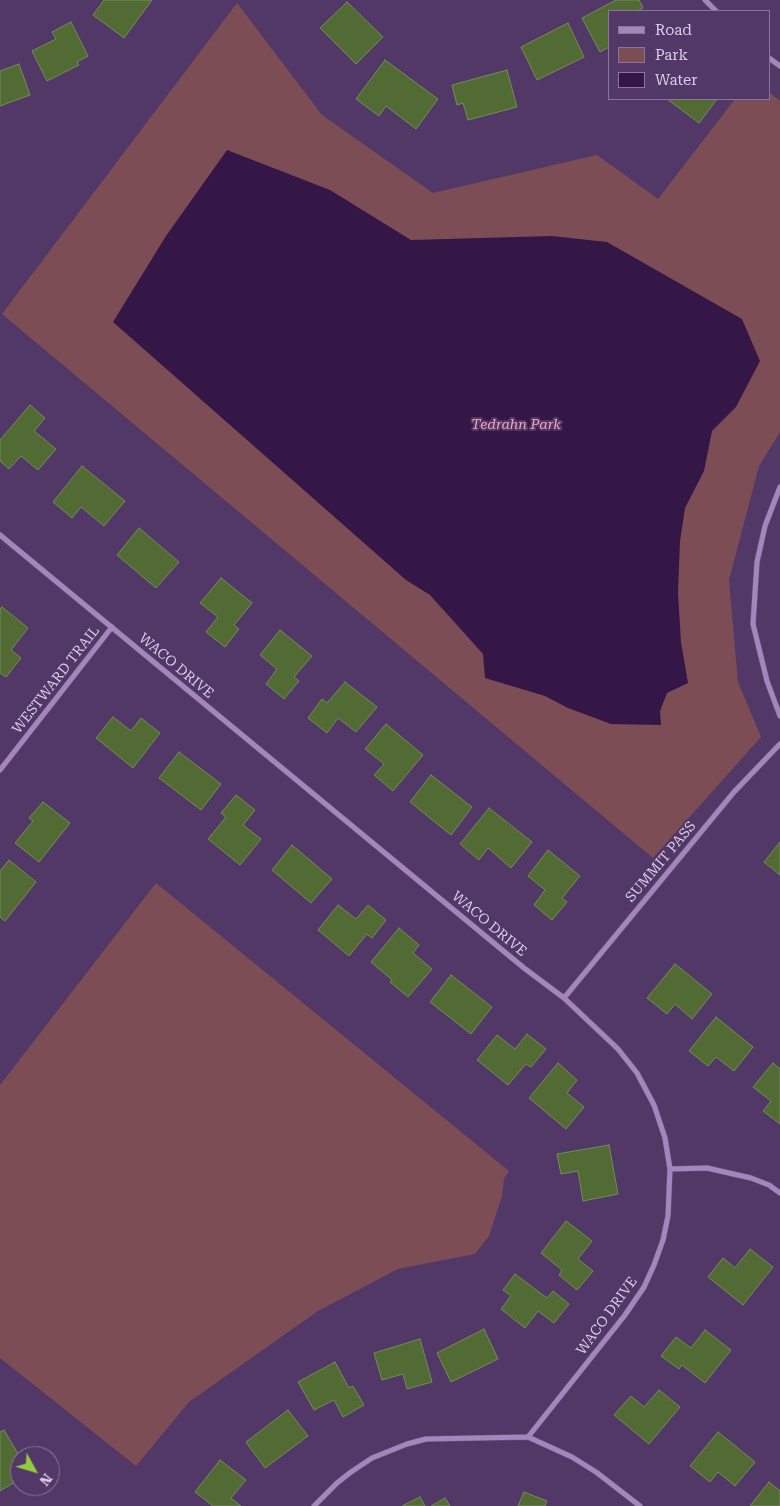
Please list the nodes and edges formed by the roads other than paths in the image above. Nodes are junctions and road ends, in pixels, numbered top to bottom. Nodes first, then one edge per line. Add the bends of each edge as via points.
1 (705, 0) edge
2 (715, 10) edge
3 (780, 487) edge
4 (0, 536) edge
5 (112, 627) junction
6 (780, 716) edge
7 (780, 744) edge
8 (0, 770) edge
9 (564, 998) junction
10 (670, 1169) junction
11 (780, 1193) edge
12 (528, 1437) junction
13 (314, 1506) edge
14 (640, 1506) edge

1 - 2 street
3 - 6 street via 765,526 757,562 753,624 767,681
4 - 5 street, WACO DRIVE
5 - 8 street, WESTWARD TRAIL
5 - 9 street, WACO DRIVE
7 - 9 street, SUMMIT PASS via 734,792
9 - 10 street, WACO DRIVE via 618,1048 637,1073 654,1105 665,1138
10 - 11 street via 707,1168 751,1178
10 - 12 street, WACO DRIVE via 668,1216 663,1240 644,1287
12 - 13 street via 426,1439 407,1444 372,1458 351,1472
12 - 14 street via 572,1456

